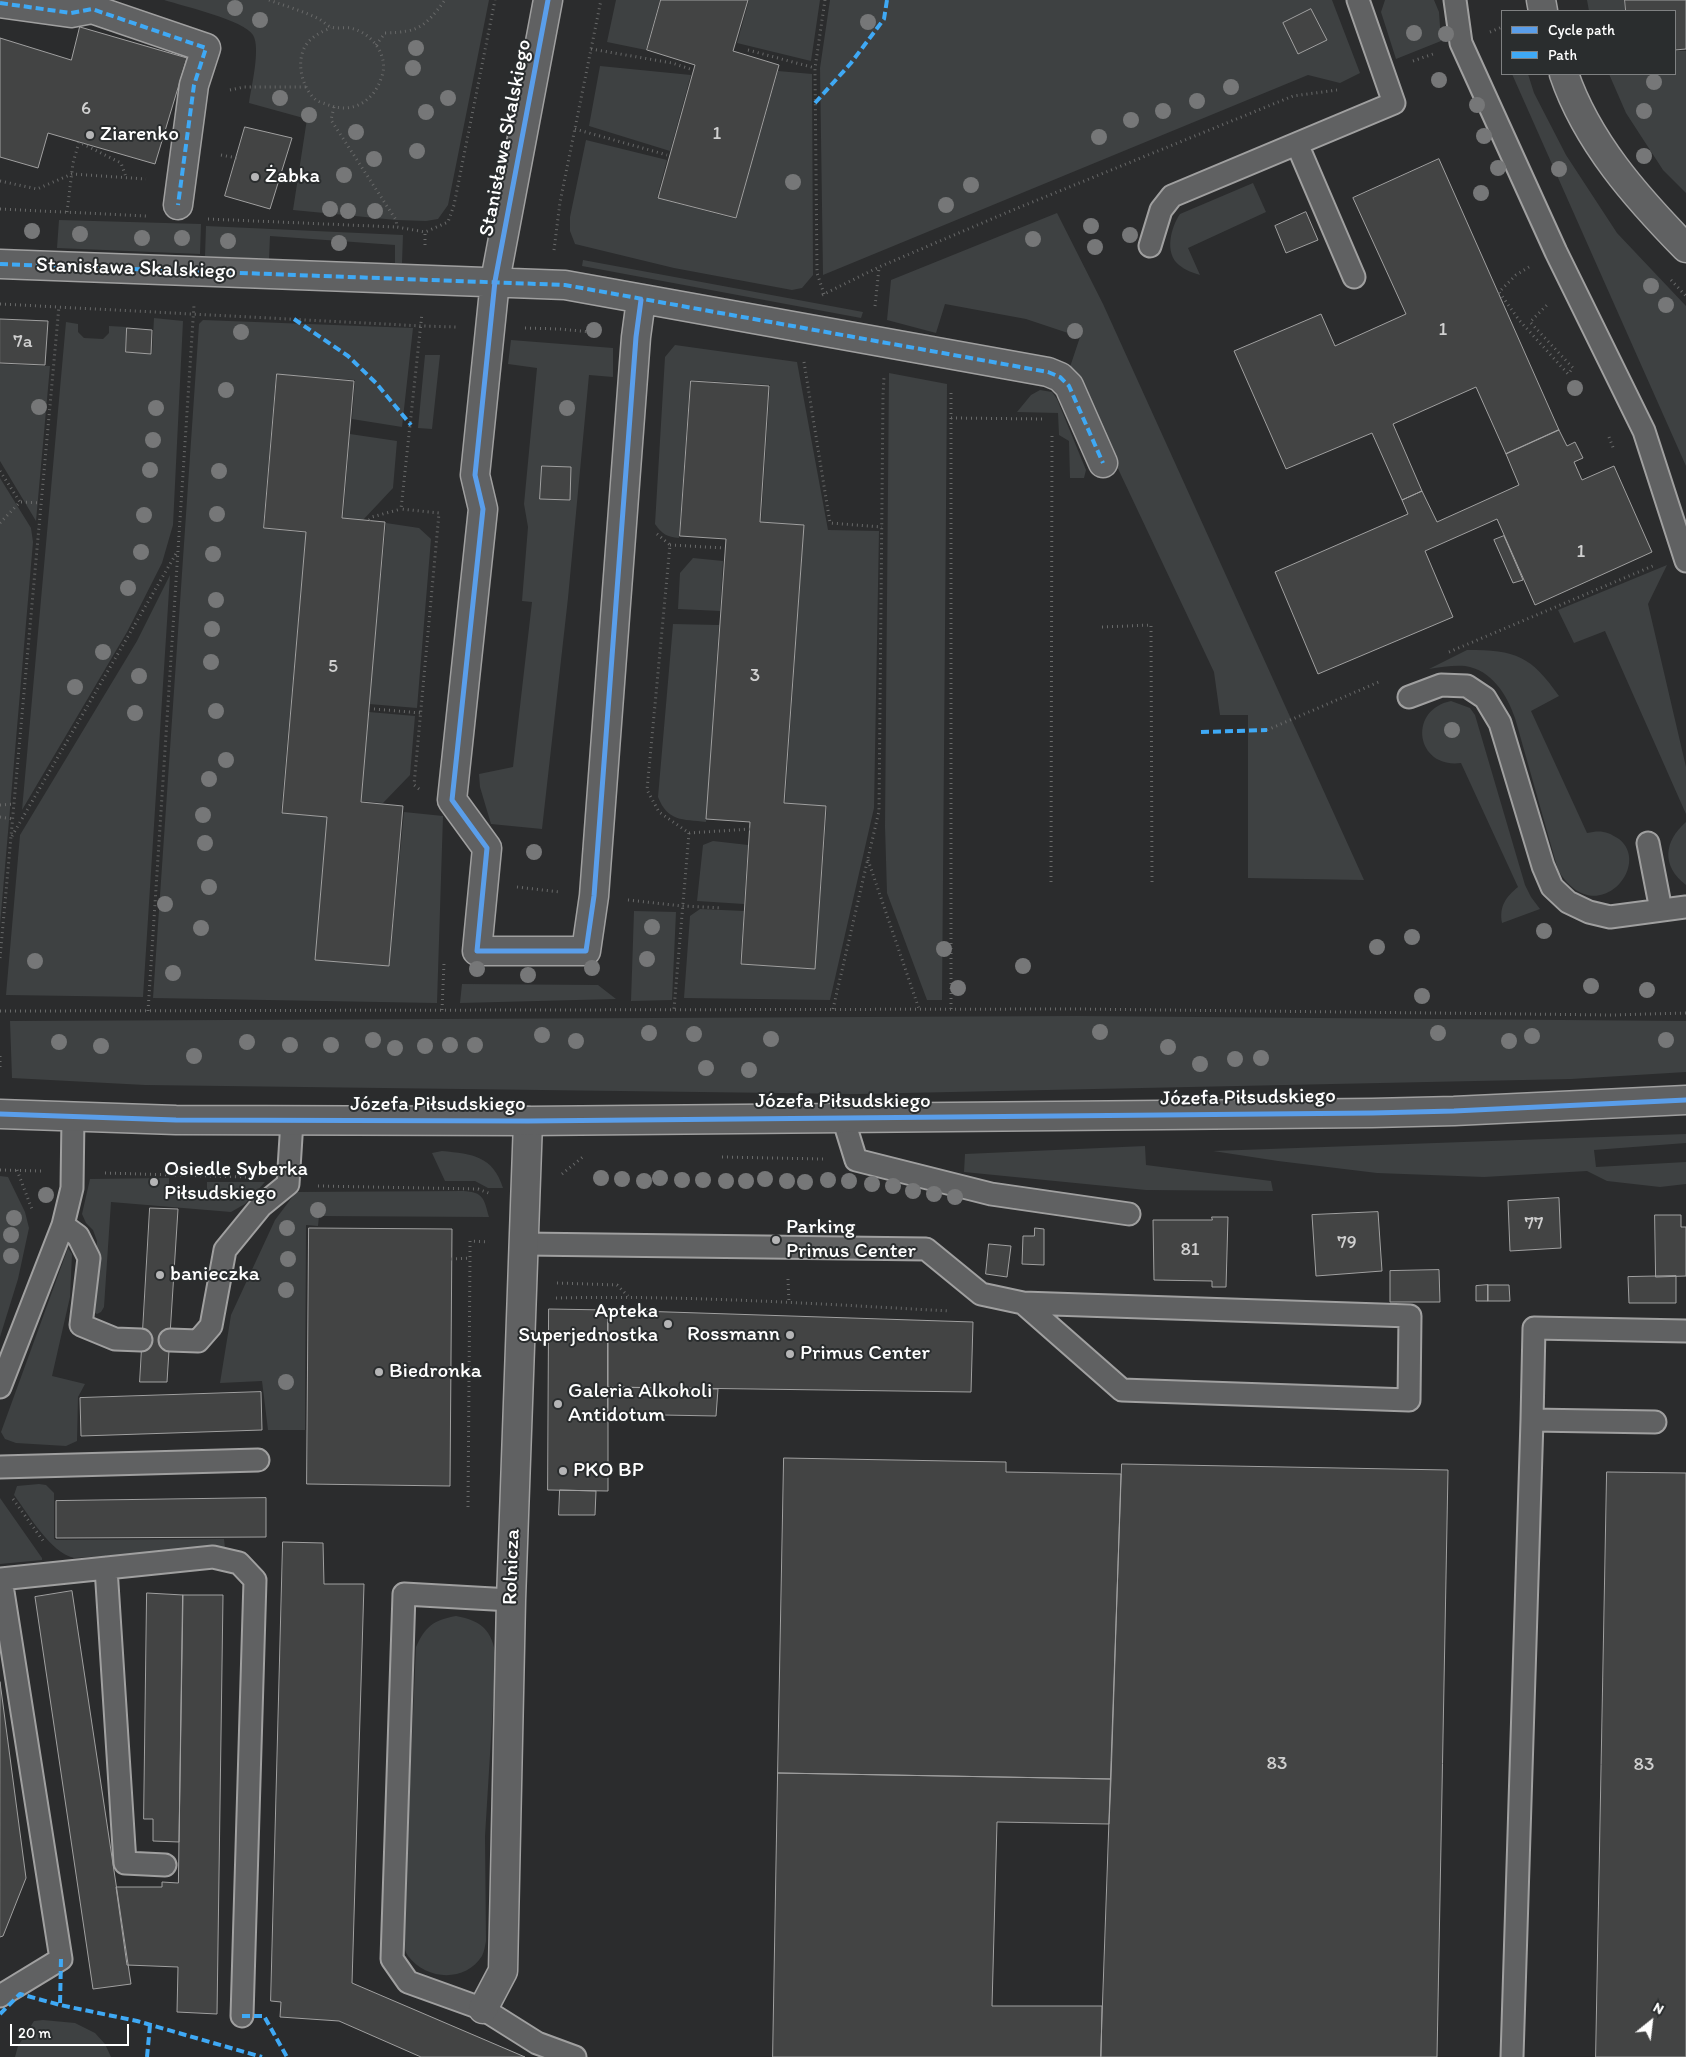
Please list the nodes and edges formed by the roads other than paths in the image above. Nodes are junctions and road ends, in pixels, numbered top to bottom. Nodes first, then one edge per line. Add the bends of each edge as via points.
1 (548, 0) edge
2 (1358, 0) edge
3 (1455, 0) edge
4 (0, 3) edge
5 (1564, 75) edge
6 (1297, 144) junction
7 (188, 212) road end
8 (1150, 246) dead end
9 (1686, 248) edge
10 (0, 264) edge
11 (1354, 277) dead end
12 (495, 281) junction
13 (641, 300) junction
14 (1103, 463) dead end
15 (1686, 560) edge
16 (1409, 697) dead end
17 (1648, 844) dead end
18 (1686, 907) edge
19 (1661, 910) junction
20 (1686, 1100) edge
21 (0, 1114) edge
22 (73, 1116) junction
23 (843, 1118) junction
24 (292, 1120) junction
25 (528, 1121) junction
26 (1129, 1214) dead end
27 (63, 1226) junction
28 (536, 1244) junction
29 (1023, 1303) junction
30 (1686, 1331) edge
31 (141, 1340) dead end
32 (170, 1340) dead end
33 (1, 1380) edge
34 (1532, 1420) junction
35 (1655, 1422) dead end
36 (258, 1460) dead end
37 (0, 1467) edge
38 (106, 1568) junction
39 (0, 1579) edge
40 (511, 1600) junction
41 (165, 1865) dead end
42 (0, 1996) edge
43 (483, 2009) junction
44 (242, 2016) dead end
45 (575, 2057) edge
46 (1512, 2057) edge

1 - 12 street, Stanisława Skalskiego
2 - 6 lane via 1394,102
3 - 15 lane via 1461,43 1556,252 1644,431
4 - 7 street via 72,13 92,9 206,48 194,85
5 - 9 street via 1584,120 1609,160 1656,218
6 - 8 lane via 1172,196 1161,210
6 - 11 lane
10 - 12 street, Stanisława Skalskiego
12 - 13 street via 565,285
12 - 13 street via 475,475 483,509 452,800 487,848 477,951 586,951 594,896
13 - 14 street via 1048,372 1069,386
16 - 19 lane via 1440,685 1467,686 1485,698 1500,723 1542,866 1552,887 1568,902 1588,912 1610,917
17 - 19 lane
18 - 19 lane
20 - 23 street, Józefa Piłsudskiego via 1436,1111
21 - 22 street, Józefa Piłsudskiego
22 - 24 street, Józefa Piłsudskiego
22 - 27 lane via 72,1188
23 - 25 street, Józefa Piłsudskiego
23 - 26 lane via 856,1160 991,1194
24 - 25 street, Józefa Piłsudskiego
24 - 32 lane via 288,1184 261,1206 226,1250 211,1326 198,1340
25 - 28 street, Rolnicza via 526,1202
27 - 31 lane via 78,1236 89,1258 81,1325 115,1339
27 - 33 lane
28 - 29 lane via 926,1249 981,1294
28 - 40 street, Rolnicza
29 - 29 lane via 1410,1316 1409,1400 1122,1390
30 - 34 lane via 1534,1328
34 - 35 lane
34 - 46 lane
36 - 37 lane
38 - 39 lane
38 - 41 lane via 126,1863
38 - 44 lane via 213,1557 239,1563 255,1580
39 - 42 lane via 61,1959
40 - 43 street, Rolnicza via 503,1971
40 - 43 lane via 404,1594 392,1959 408,1982
43 - 45 lane via 536,2043

